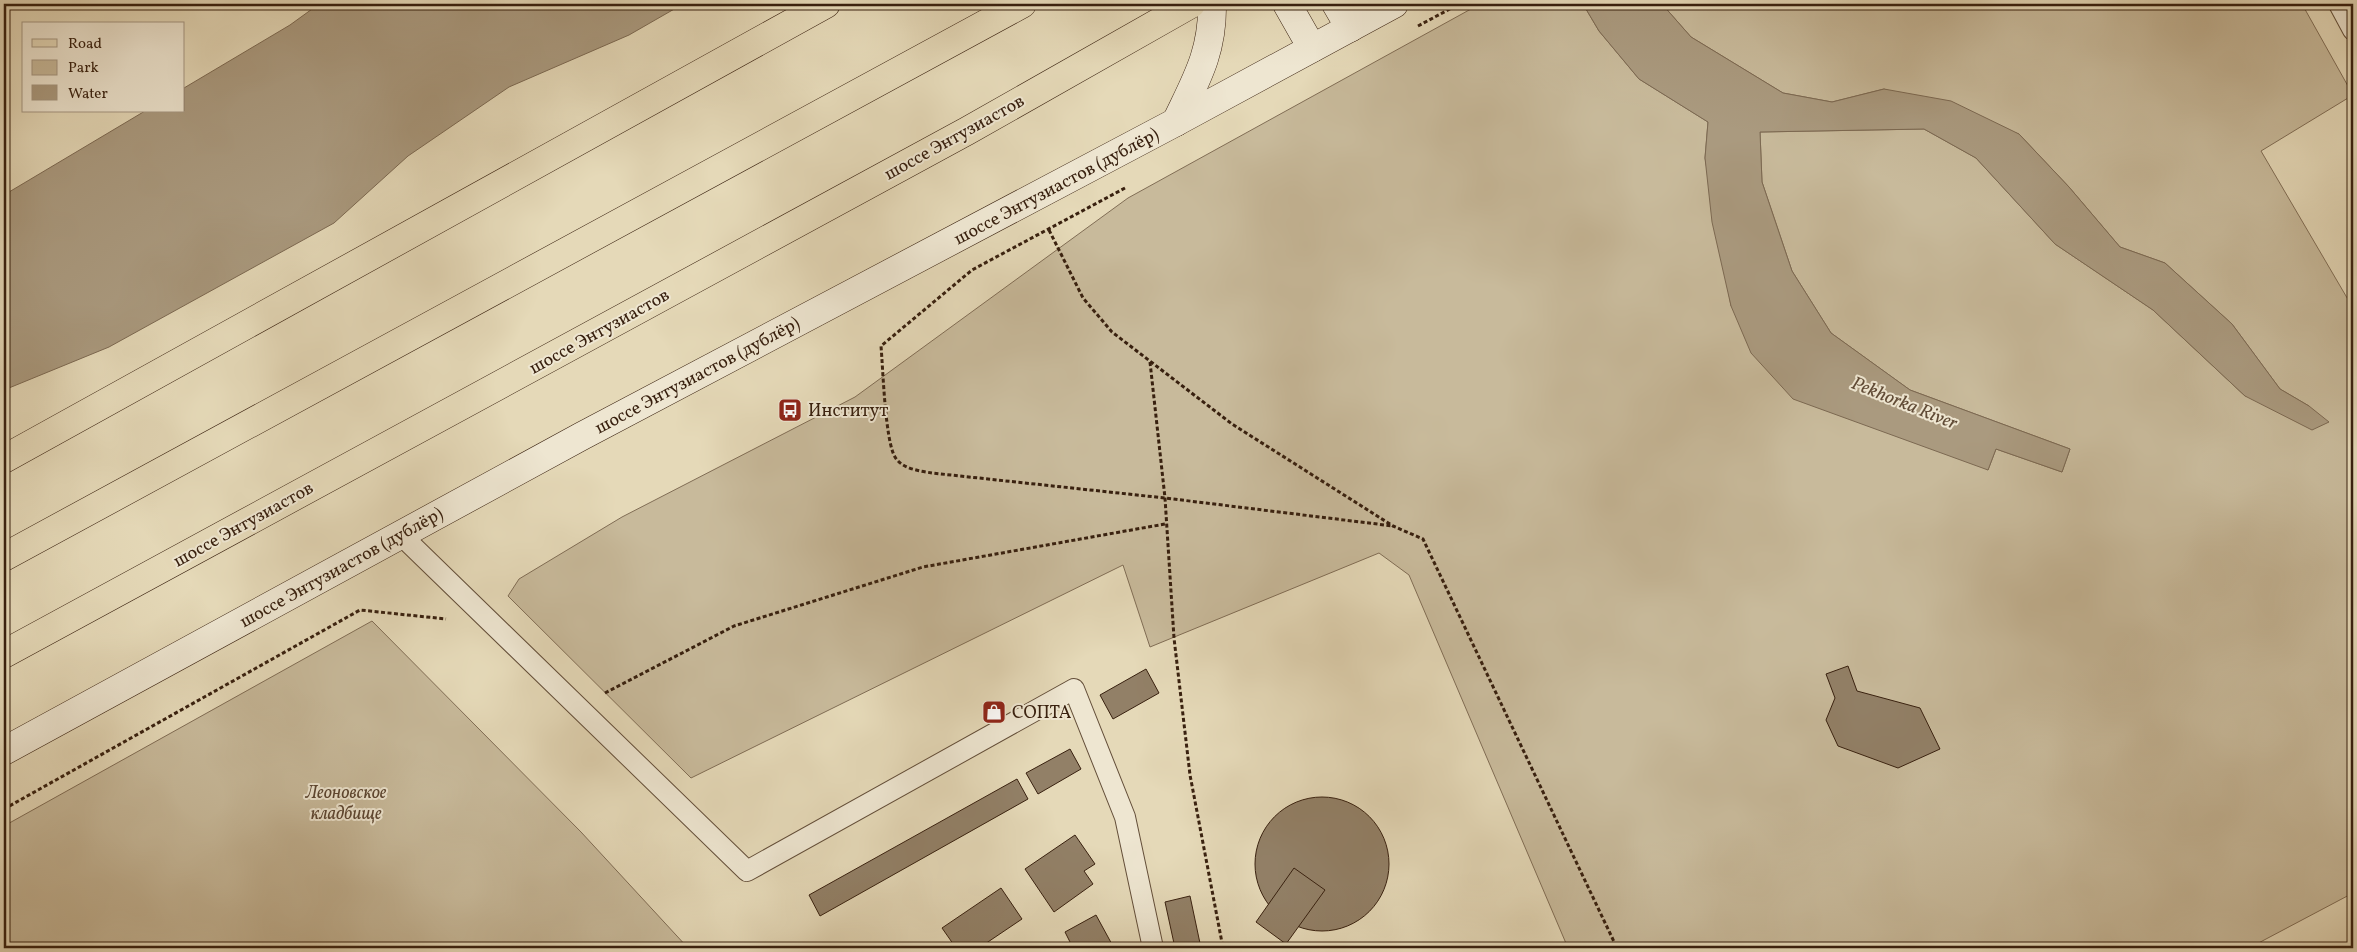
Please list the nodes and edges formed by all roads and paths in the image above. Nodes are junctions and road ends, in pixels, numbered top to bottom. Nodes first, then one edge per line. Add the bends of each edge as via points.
1 (826, 4) edge
2 (1022, 4) edge
3 (1191, 4) edge
4 (1212, 4) edge
5 (1287, 4) edge
6 (1336, 4) edge
7 (1394, 4) edge
8 (1459, 4) edge
9 (2338, 4) edge
10 (1350, 28) junction
11 (1415, 28) dead end
12 (2353, 30) edge
13 (1312, 48) junction
14 (1176, 122) junction
15 (1127, 187) dead end
16 (1048, 230) junction
17 (1150, 361) junction
18 (4, 459) edge
19 (1165, 498) junction
20 (1165, 524) junction
21 (1394, 526) junction
22 (401, 535) junction
23 (4, 557) edge
24 (492, 623) junction
25 (4, 654) edge
26 (578, 707) junction
27 (4, 751) edge
28 (4, 809) edge
29 (1153, 948) edge
30 (1223, 948) edge
31 (1617, 948) edge

1 - 18 main road
2 - 23 main road
3 - 25 main road, шоссе Энтузиастов via 967,130
4 - 14 main road via 1209,46
5 - 13 main road
6 - 10 main road
7 - 10 main road, шоссе Энтузиастов (дублёр)
8 - 11 path
9 - 12 lane
10 - 13 main road, шоссе Энтузиастов (дублёр)
13 - 14 main road, шоссе Энтузиастов (дублёр)
14 - 22 main road, шоссе Энтузиастов (дублёр) via 590,431
15 - 16 path
16 - 17 path via 1083,298 1112,332
16 - 19 path via 972,270 881,346 890,442 895,458 910,469 932,473
17 - 19 path
17 - 21 path via 1232,424
19 - 20 path
19 - 21 path
20 - 26 path via 923,567 819,599 734,626
20 - 30 path via 1190,775
21 - 31 path via 1423,539
22 - 24 lane
22 - 27 main road, шоссе Энтузиастов (дублёр)
24 - 26 lane
24 - 28 path via 360,610
26 - 29 lane via 747,871 1074,689 1125,817

